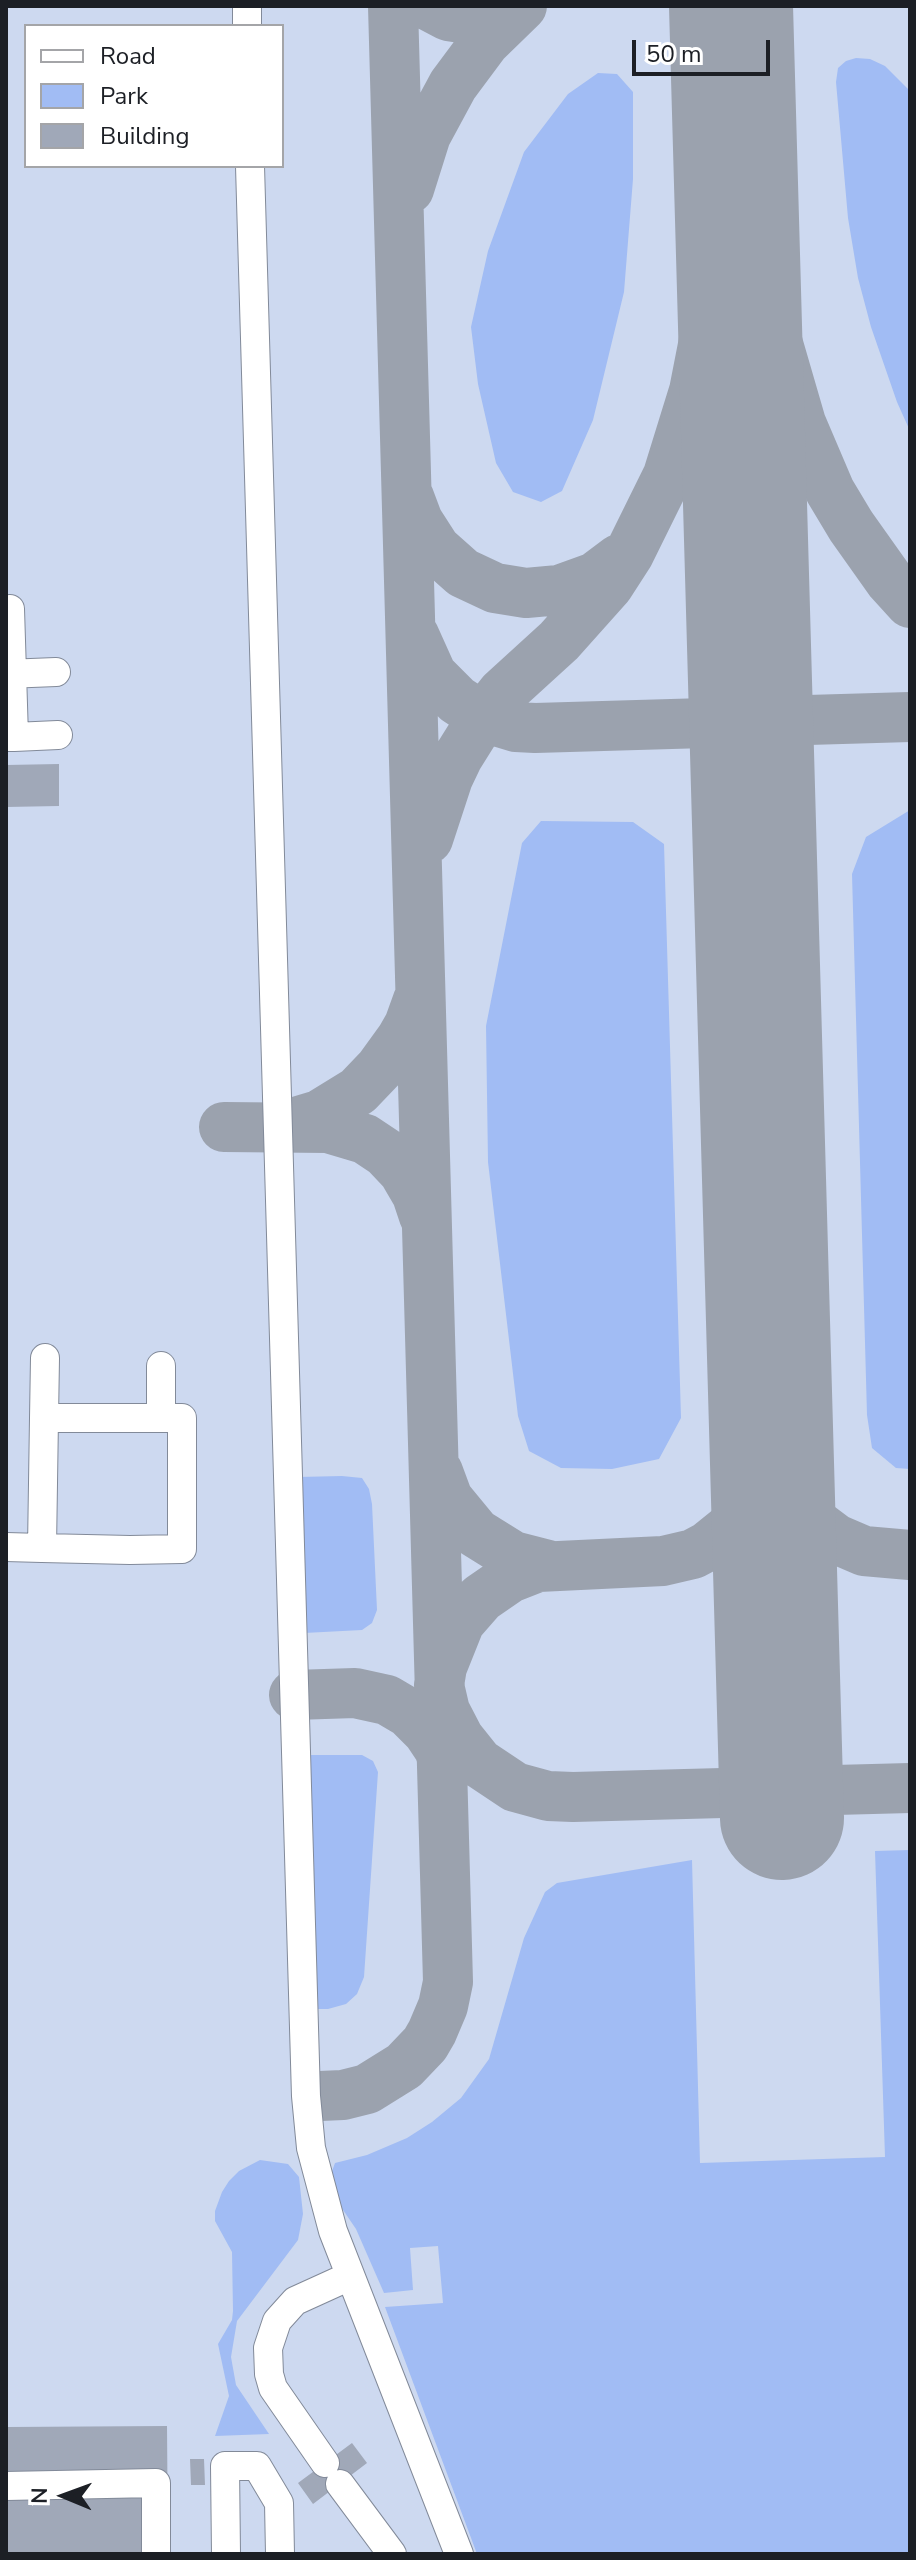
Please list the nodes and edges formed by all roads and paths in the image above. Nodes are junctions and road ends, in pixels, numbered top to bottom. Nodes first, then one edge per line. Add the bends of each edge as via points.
1 (250, 168) edge
2 (16, 609) edge
3 (56, 672) dead end
4 (9, 674) edge
5 (58, 735) dead end
6 (10, 737) edge
7 (45, 1358) dead end
8 (161, 1366) dead end
9 (44, 1418) junction
10 (161, 1418) junction
11 (6, 1547) edge
12 (42, 1548) junction
13 (350, 2276) junction
14 (6, 2486) edge
15 (156, 2554) edge
16 (226, 2554) edge
17 (280, 2554) edge
18 (392, 2554) edge
19 (459, 2554) edge

1 - 13 street via 306,2096 317,2176
2 - 4 street
3 - 4 street
4 - 6 street
5 - 6 street
7 - 9 street
8 - 10 street
9 - 10 street
9 - 12 street
10 - 12 street via 182,1418 182,1549
11 - 12 street
13 - 18 street via 295,2301 277,2321 268,2348 269,2374 273,2388
13 - 19 street
14 - 15 street via 156,2483
16 - 17 street via 225,2466 257,2466 279,2503

